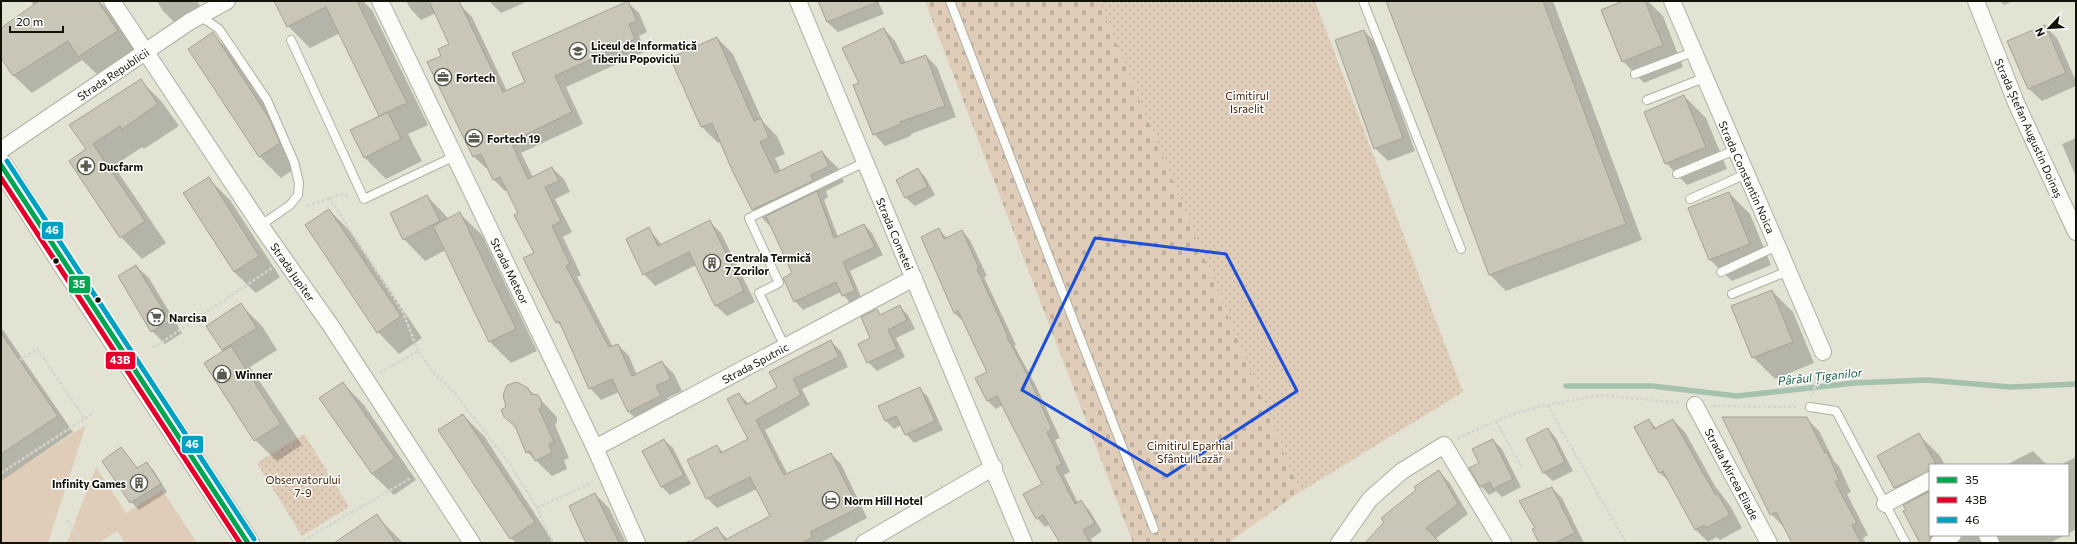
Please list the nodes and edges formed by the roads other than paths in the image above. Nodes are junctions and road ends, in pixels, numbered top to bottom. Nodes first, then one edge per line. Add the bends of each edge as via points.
1 (112, 1) edge
2 (227, 1) edge
3 (380, 1) edge
4 (798, 1) edge
5 (950, 1) edge
6 (1363, 1) edge
7 (1672, 1) edge
8 (1976, 1) edge
9 (200, 16) junction
10 (291, 40) dead end
11 (146, 52) junction
12 (1693, 52) junction
13 (1635, 74) dead end
14 (1704, 78) junction
15 (1647, 100) dead end
16 (1, 150) edge
17 (1736, 150) junction
18 (455, 156) junction
19 (865, 162) junction
20 (1, 166) edge
21 (1677, 174) dead end
22 (1746, 174) junction
23 (1690, 198) dead end
24 (261, 226) junction
25 (2076, 232) edge
26 (1777, 246) junction
27 (1461, 249) dead end
28 (1788, 271) junction
29 (1720, 272) dead end
30 (914, 278) junction
31 (1732, 294) dead end
32 (785, 347) junction
33 (1823, 352) road end
34 (1695, 406) road end
35 (1810, 407) road end
36 (596, 448) junction
37 (994, 467) junction
38 (1929, 481) edge
39 (1885, 504) junction
40 (1154, 529) dead end
41 (1951, 536) edge
42 (248, 543) edge
43 (472, 543) edge
44 (637, 543) edge
45 (864, 543) edge
46 (1024, 543) edge
47 (1339, 543) edge
48 (1503, 543) edge
49 (1769, 543) edge
50 (1906, 543) edge
51 (1938, 543) edge

1 - 11 street, Strada Jupiter
2 - 9 street, Strada Republicii
3 - 18 street, Strada Meteor
4 - 19 street, Strada Cometei
5 - 40 lane
6 - 27 lane
7 - 12 street, Strada Constantin Noica
8 - 25 street, Strada Ștefan Augustin Doinaș via 2016,105
9 - 11 street, Strada Republicii
9 - 24 lane via 219,29 266,100 294,162 298,195 290,205
10 - 18 lane via 364,198
11 - 16 street, Strada Republicii
11 - 24 street, Strada Jupiter
12 - 13 lane
12 - 14 street, Strada Constantin Noica
14 - 15 lane
14 - 17 street, Strada Constantin Noica
17 - 21 lane
17 - 22 street, Strada Constantin Noica
18 - 36 street, Strada Meteor
19 - 30 street, Strada Cometei
19 - 32 lane via 749,218 779,283 759,293
20 - 42 main road
22 - 23 lane
22 - 26 street, Strada Constantin Noica
24 - 43 street, Strada Jupiter via 367,381
26 - 28 street, Strada Constantin Noica
26 - 29 lane
28 - 31 lane
28 - 33 street, Strada Constantin Noica
30 - 32 street, Strada Sputnic
30 - 37 street, Strada Cometei
32 - 36 street, Strada Sputnic
34 - 49 street, Strada Mircea Eliade
35 - 39 lane via 1836,411
36 - 44 street, Strada Meteor
37 - 45 street
37 - 46 street, Strada Cometei
38 - 39 street
39 - 50 lane
41 - 51 street
47 - 48 street via 1370,499 1402,472 1444,445

